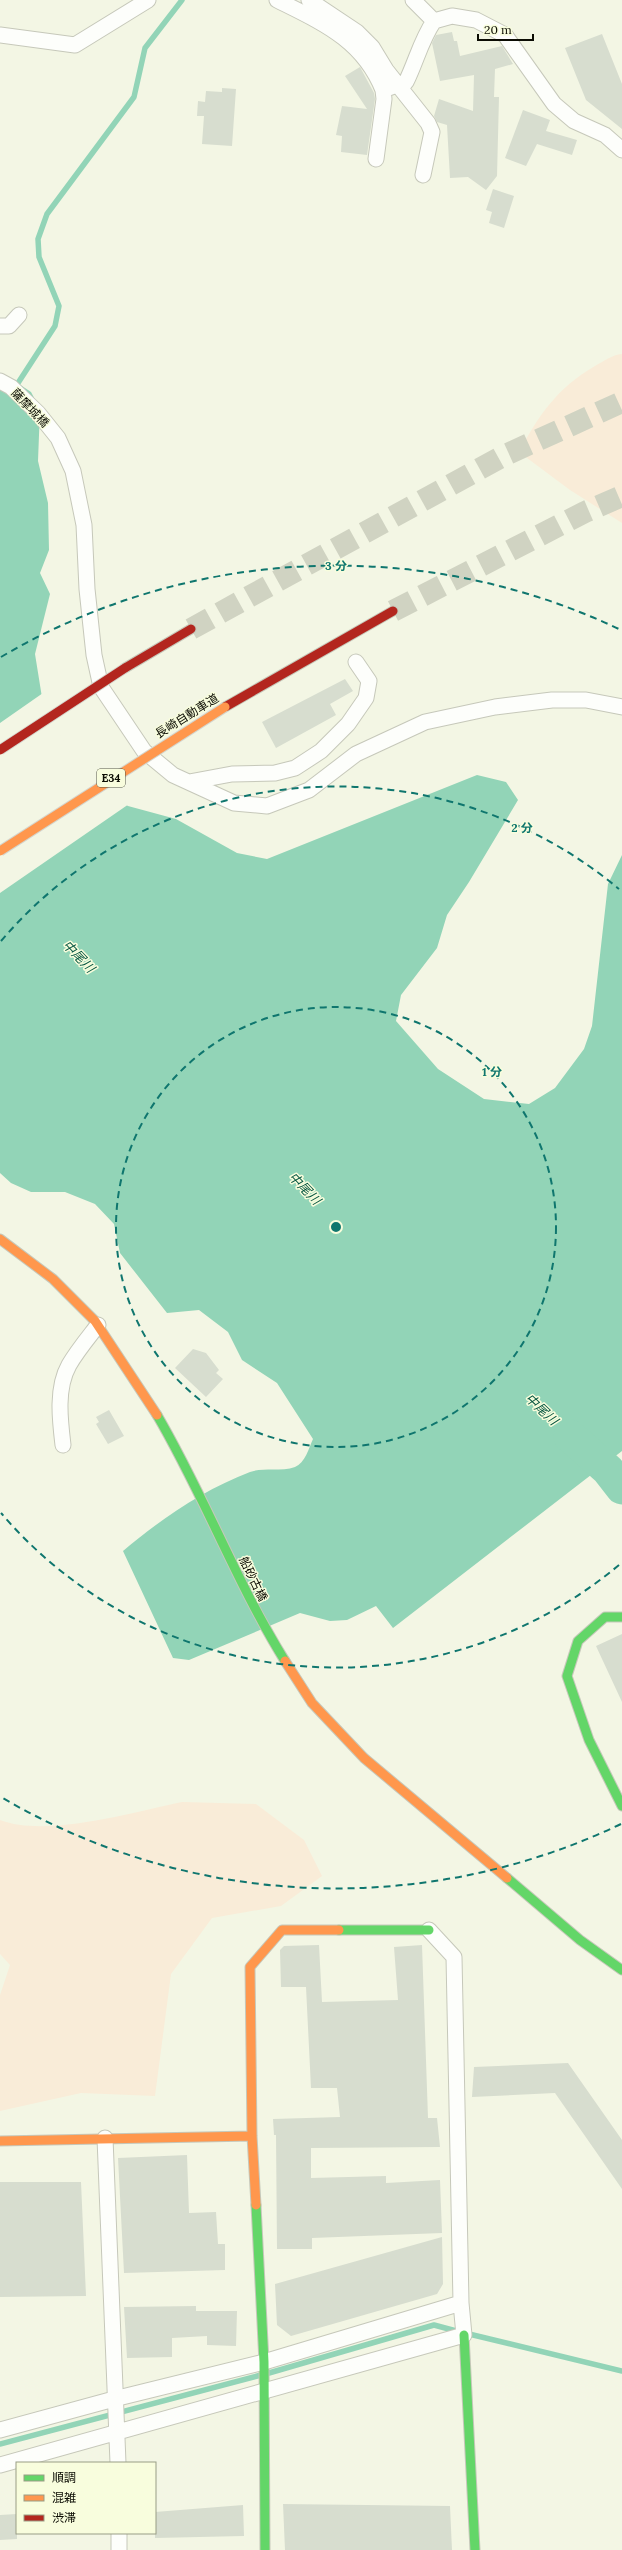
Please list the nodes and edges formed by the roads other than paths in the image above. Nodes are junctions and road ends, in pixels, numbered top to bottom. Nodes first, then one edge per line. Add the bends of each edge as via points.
1 (148, 0) edge
2 (277, 0) edge
3 (309, 0) edge
4 (413, 0) edge
5 (434, 21) junction
6 (0, 35) edge
7 (399, 85) junction
8 (383, 90) junction
9 (622, 150) edge
10 (376, 159) dead end
11 (423, 175) dead end
12 (19, 315) dead end
13 (3, 330) edge
14 (0, 381) edge
15 (393, 611) tunnel mouth
16 (191, 629) tunnel mouth
17 (356, 662) dead end
18 (622, 707) edge
19 (0, 750) edge
20 (189, 782) junction
21 (0, 851) edge
22 (0, 1239) edge
23 (98, 1325) junction
24 (63, 1445) dead end
25 (622, 1617) edge
26 (622, 1806) edge
27 (429, 1930) joint
28 (622, 1970) edge
29 (252, 2136) junction
30 (105, 2138) junction
31 (0, 2141) edge
32 (461, 2303) junction
33 (464, 2335) junction
34 (264, 2362) junction
35 (264, 2390) junction
36 (114, 2399) junction
37 (0, 2430) edge
38 (117, 2433) junction
39 (118, 2462) edge
40 (0, 2465) edge
41 (119, 2534) edge
42 (119, 2550) edge
43 (265, 2550) edge
44 (475, 2550) edge

1 - 6 street via 76,45
2 - 8 street via 346,39 364,55
3 - 7 street via 357,32 372,47
4 - 5 street
5 - 7 street via 425,34 418,59 406,82
5 - 9 street via 452,16 476,20 505,35 554,104 574,121 605,135
7 - 8 street
7 - 11 street via 432,132
8 - 10 street
12 - 13 street
14 - 20 street, 薩摩城橋 via 11,387 38,412 58,438 73,471 84,525 87,589 94,655 101,687 144,751 173,775
15 - 21 main road, 長崎自動車道 / E34, bridge via 225,707
16 - 19 main road, bridge via 125,668
17 - 20 street via 369,681 366,698 348,724 321,751 294,768 274,773 232,774
18 - 20 street, 薩摩城橋 via 586,700 552,700 495,707 425,722 356,754 309,790 267,806 234,803
22 - 23 main road, 船砂古橋 via 53,1279
23 - 24 street via 68,1366 62,1387 60,1419
23 - 28 main road, 船砂古橋 via 140,1386 183,1459 261,1622 312,1703 364,1758 580,1940
25 - 26 main road via 605,1617 578,1641 567,1676 589,1740
27 - 29 main road via 282,1930 250,1967
27 - 32 street via 454,1957
29 - 30 main road
29 - 34 main road
30 - 31 main road
30 - 36 street
32 - 33 street
32 - 34 street
33 - 35 street
33 - 44 main road
34 - 35 main road
34 - 36 street
35 - 38 street
35 - 43 main road
36 - 37 street
36 - 38 street
38 - 39 street
38 - 40 street
41 - 42 street

